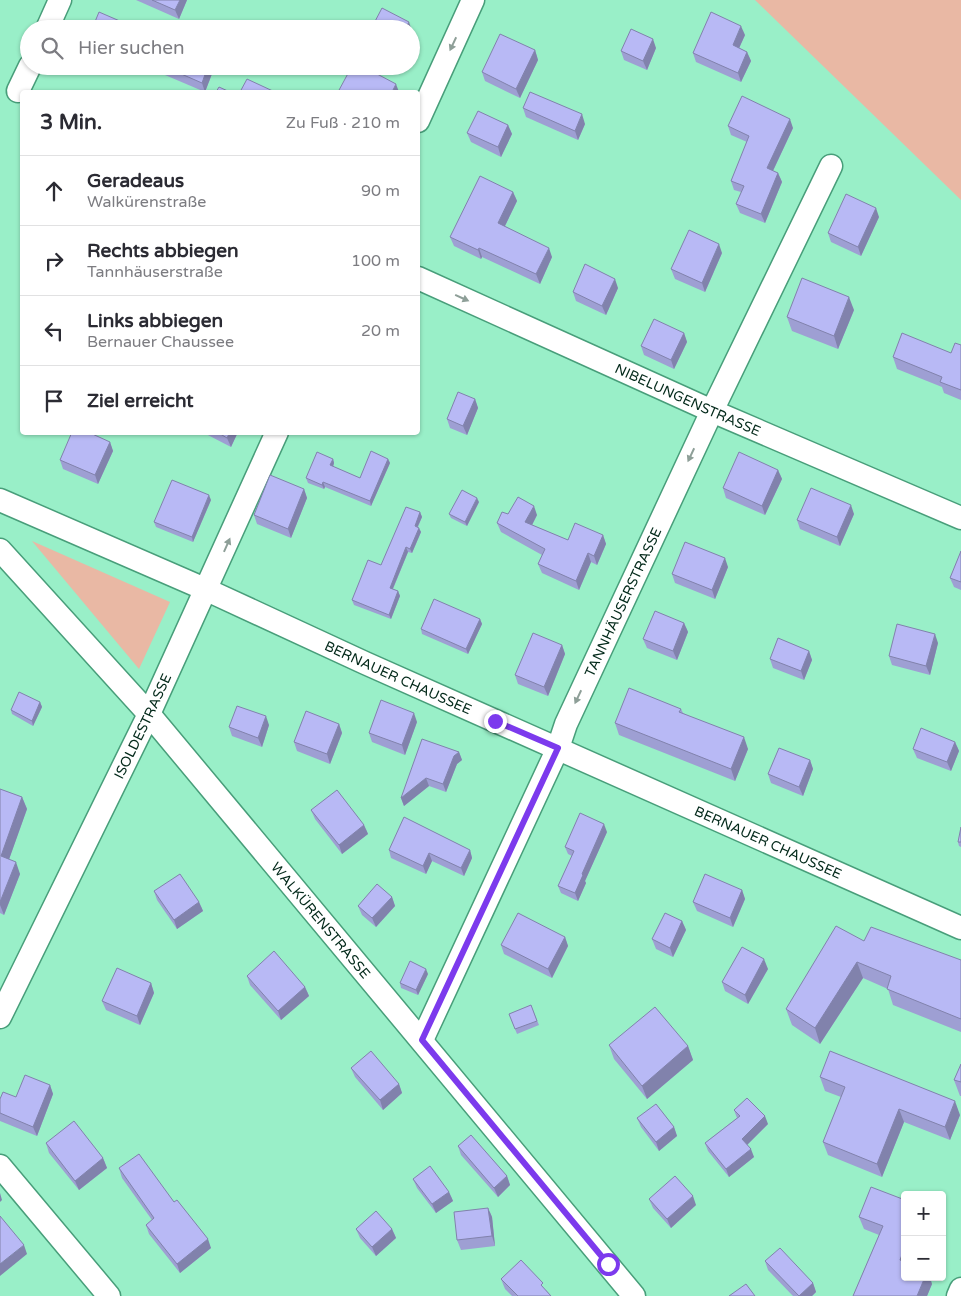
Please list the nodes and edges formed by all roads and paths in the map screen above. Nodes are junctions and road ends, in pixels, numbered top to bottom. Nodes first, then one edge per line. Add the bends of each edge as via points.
1 (60, 0) edge
2 (473, 0) edge
3 (51, 20) edge
4 (24, 75) edge
5 (14, 89) edge
6 (420, 117) edge
7 (832, 166) dead end
8 (420, 279) edge
9 (712, 411) junction
10 (276, 435) edge
11 (0, 500) edge
12 (961, 518) edge
13 (0, 550) edge
14 (207, 590) junction
15 (149, 714) junction
16 (558, 748) junction
17 (961, 928) edge
18 (0, 1017) edge
19 (422, 1040) junction
20 (0, 1166) edge
21 (961, 1289) edge
22 (109, 1296) edge
23 (634, 1296) edge
24 (958, 1296) edge

1 - 3 street
2 -> 6 street
4 - 5 street
7 - 9 street, TANNHÄUSERSTRASSE
8 -> 9 street, NIBELUNGENSTRASSE
9 - 12 street, NIBELUNGENSTRASSE
9 -> 16 street, TANNHÄUSERSTRASSE via 566,724
14 -> 10 street, ISOLDESTRASSE
11 - 14 street, BERNAUER CHAUSSEE
13 - 15 street, WALKÜRENSTRASSE
14 - 15 street, ISOLDESTRASSE
14 - 16 street, BERNAUER CHAUSSEE
15 - 18 street, ISOLDESTRASSE
15 - 19 street, WALKÜRENSTRASSE
16 - 17 street, BERNAUER CHAUSSEE
16 - 19 street, TANNHÄUSERSTRASSE
19 - 23 street, WALKÜRENSTRASSE
20 - 22 street
21 - 24 street

